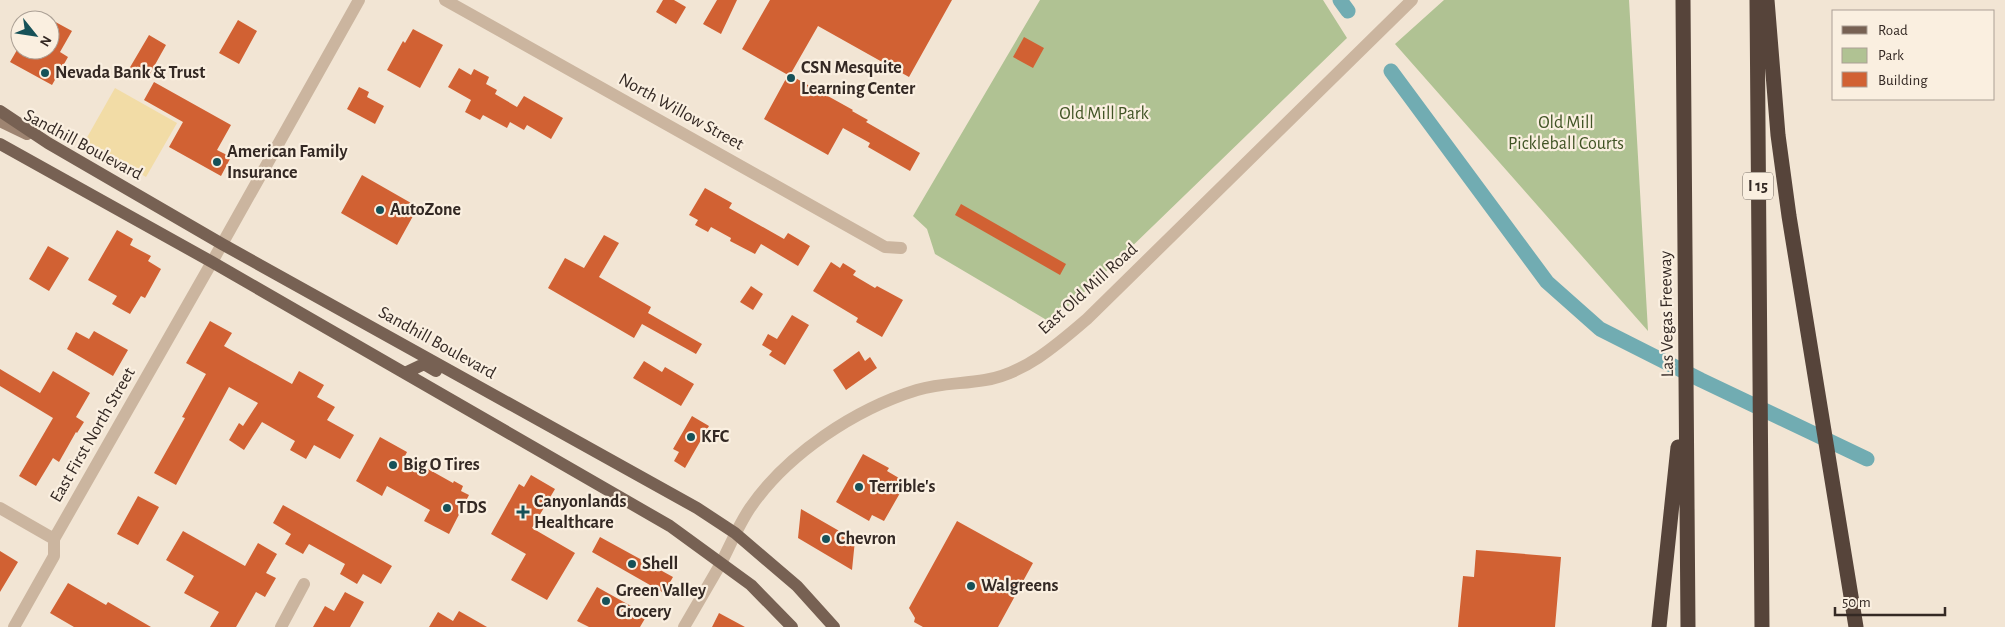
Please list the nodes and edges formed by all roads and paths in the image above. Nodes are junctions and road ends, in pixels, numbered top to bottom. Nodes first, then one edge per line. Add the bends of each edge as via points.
1 (359, 0) edge
2 (445, 0) edge
3 (1412, 0) edge
4 (1683, 0) edge
5 (1757, 0) edge
6 (1767, 0) edge
7 (0, 111) edge
8 (0, 121) edge
9 (48, 143) junction
10 (0, 144) edge
11 (222, 244) junction
12 (901, 248) dead end
13 (212, 262) junction
14 (405, 373) junction
15 (1685, 399) junction
16 (520, 409) junction
17 (0, 508) edge
18 (735, 533) junction
19 (54, 539) junction
20 (721, 563) junction
21 (304, 584) dead end
22 (14, 627) edge
23 (281, 627) edge
24 (684, 627) edge
25 (792, 627) edge
26 (834, 627) edge
27 (1659, 627) edge
28 (1688, 627) edge
29 (1762, 627) edge
30 (1856, 627) edge

1 - 11 street
2 - 12 street, North Willow Street via 885,247
3 - 18 street, East Old Mill Road via 1062,341 1012,372 986,380 917,390 865,412 787,465 770,481
4 - 15 highway, Las Vegas Freeway
5 - 29 highway, I 15
6 - 30 highway via 1778,135 1789,216
7 - 9 main road
8 - 9 main road, Sandhill Boulevard
9 - 11 main road, Sandhill Boulevard
10 - 13 main road
11 - 13 street, East First North Street
11 - 16 main road, Sandhill Boulevard
13 - 14 main road
13 - 19 street, East First North Street
14 - 16 main road via 424,364 499,406
14 - 20 main road via 670,526
15 - 27 highway
15 - 28 highway, Las Vegas Freeway
16 - 18 main road, Sandhill Boulevard via 697,508
17 - 19 street
18 - 20 street, East Old Mill Road
18 - 26 main road, Sandhill Boulevard via 797,586
19 - 22 street, East First North Street via 54,556
20 - 24 street, East Old Mill Road
20 - 25 main road via 751,585
21 - 23 street

